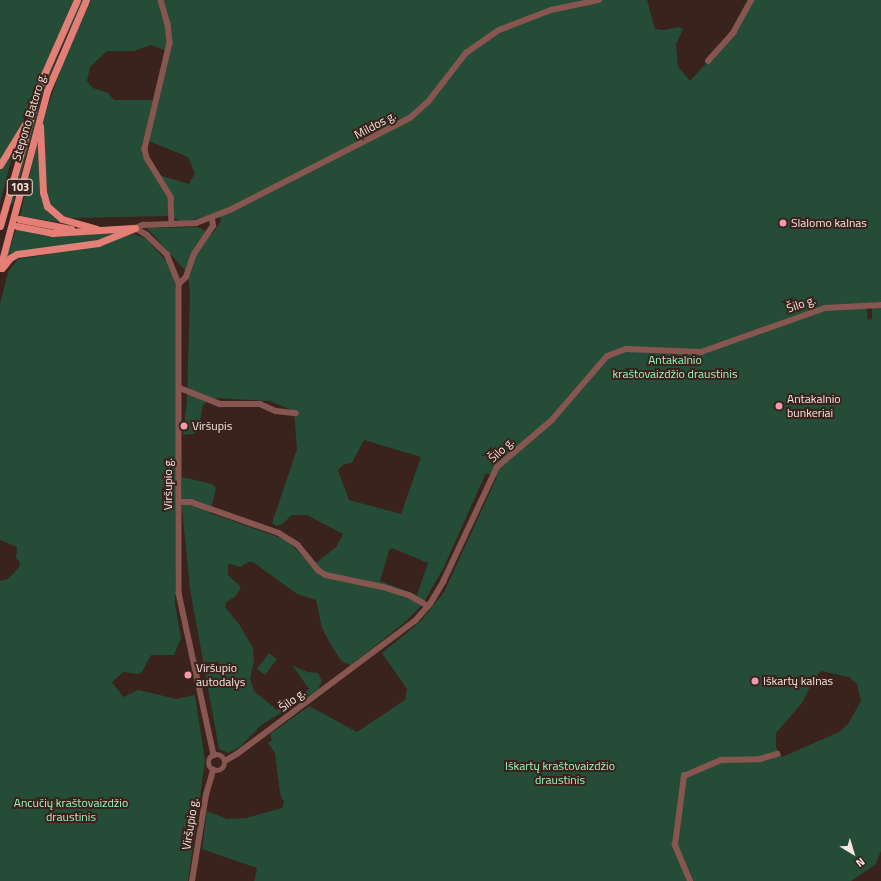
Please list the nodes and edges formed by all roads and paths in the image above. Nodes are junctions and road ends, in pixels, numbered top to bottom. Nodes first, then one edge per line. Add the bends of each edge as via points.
1 (77, 0) edge
2 (86, 0) edge
3 (161, 0) edge
4 (599, 0) edge
5 (751, 0) edge
6 (708, 61) dead end
7 (42, 107) junction
8 (31, 114) junction
9 (0, 165) edge
10 (212, 219) junction
11 (18, 222) dead end
12 (172, 224) junction
13 (0, 226) edge
14 (135, 228) junction
15 (97, 229) junction
16 (0, 268) edge
17 (0, 272) edge
18 (179, 284) junction
19 (881, 305) edge
20 (180, 388) junction
21 (296, 414) dead end
22 (179, 502) junction
23 (428, 606) junction
24 (777, 754) dead end
25 (214, 755) junction
26 (225, 761) junction
27 (213, 770) junction
28 (192, 881) edge
29 (690, 881) edge

1 - 8 main road, Stepono Batoro g. / 103 via 53,53
2 - 7 main road, Stepono Batoro g. / 103 via 55,70
3 - 12 street via 170,43 145,149 147,158 171,197
4 - 10 street, Mildos g. via 551,10 499,30 469,50 428,102 410,118
5 - 6 street via 734,34
7 - 15 main road via 40,138 45,202 53,214 62,219
7 - 16 main road, Stepono Batoro g. / 103
8 - 9 main road
8 - 13 main road, Stepono Batoro g. / 103
10 - 12 street, Mildos g.
10 - 18 street via 213,226 194,254 186,277
11 - 15 main road via 52,233
12 - 14 street, Mildos g.
14 - 15 main road
14 - 17 main road via 98,243 17,254 10,258
14 - 18 street, Viršupio g. via 154,240 167,254
18 - 20 street, Viršupio g.
19 - 23 street, Šilo g. via 825,308 701,352 626,350 607,356 552,420 497,467 443,582
20 - 21 street via 220,404 260,404 276,411
20 - 22 street, Viršupio g.
22 - 23 street via 191,502 279,533 301,547 318,570 326,575 383,587 409,595
22 - 25 street, Viršupio g. via 180,601
23 - 26 street, Šilo g. via 405,629
24 - 29 street via 760,759 721,760 684,776 675,845
25 - 26 street via 221,756
25 - 27 street, Viršupio g. via 208,764
26 - 27 street via 222,770
27 - 28 street, Viršupio g. via 206,795

